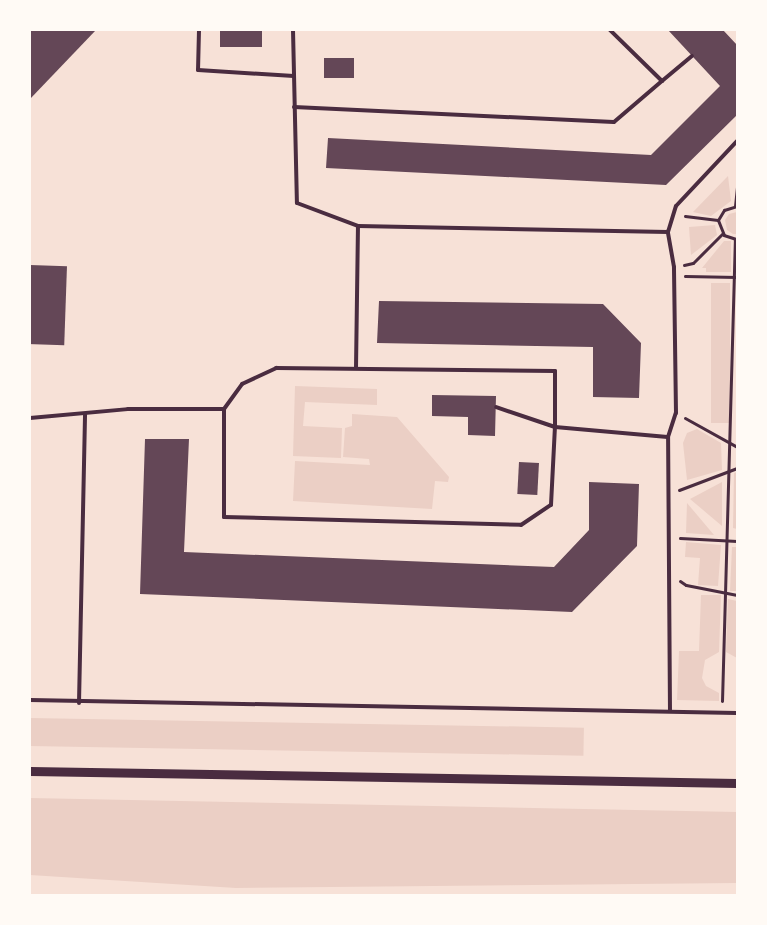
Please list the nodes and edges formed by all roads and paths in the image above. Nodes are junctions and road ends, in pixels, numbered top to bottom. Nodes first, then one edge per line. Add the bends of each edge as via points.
1 (198, 30) edge
2 (293, 30) edge
3 (610, 30) edge
4 (692, 56) dead end
5 (294, 76) junction
6 (662, 81) junction
7 (294, 107) junction
8 (737, 141) edge
9 (737, 187) edge
10 (736, 206) edge
11 (691, 219) dead end
12 (718, 220) junction
13 (358, 226) junction
14 (668, 232) junction
15 (723, 233) junction
16 (736, 239) edge
17 (692, 263) dead end
18 (684, 276) dead end
19 (736, 277) edge
20 (735, 355) edge
21 (356, 368) junction
22 (496, 407) dead end
23 (224, 409) junction
24 (85, 414) junction
25 (30, 418) edge
26 (30, 422) edge
27 (699, 425) dead end
28 (554, 426) junction
29 (668, 437) junction
30 (729, 442) junction
31 (737, 447) edge
32 (737, 468) edge
33 (728, 472) junction
34 (676, 491) dead end
35 (676, 538) dead end
36 (728, 540) junction
37 (737, 541) edge
38 (686, 585) dead end
39 (725, 592) junction
40 (737, 595) edge
41 (30, 700) edge
42 (722, 702) dead end
43 (79, 703) junction
44 (670, 712) junction
45 (737, 713) edge
46 (30, 771) edge
47 (737, 783) edge

1 - 5 lane via 198,70
2 - 5 lane
3 - 6 lane
4 - 6 lane
5 - 7 lane
6 - 7 lane via 614,122
7 - 13 lane via 298,202
8 - 14 lane via 676,206
9 - 10 path
10 - 12 path via 724,210
11 - 12 path
12 - 15 path
13 - 14 lane
13 - 21 lane
14 - 29 lane via 674,267 676,413
15 - 16 path
15 - 17 path
16 - 19 path
18 - 19 path
19 - 20 path
20 - 30 path
21 - 23 lane via 276,368 242,384
21 - 28 lane via 555,371
22 - 28 lane
23 - 24 lane via 128,409
23 - 28 lane via 224,517 521,525 551,505
24 - 25 lane
24 - 43 lane
25 - 26 lane
27 - 30 path
28 - 29 lane
29 - 44 lane
30 - 31 path
30 - 33 path
32 - 33 path
33 - 34 path
33 - 36 path
35 - 36 path
36 - 37 path
36 - 39 path
38 - 39 path
39 - 40 path
39 - 42 path
41 - 43 lane
43 - 44 lane
44 - 45 lane
46 - 47 street

